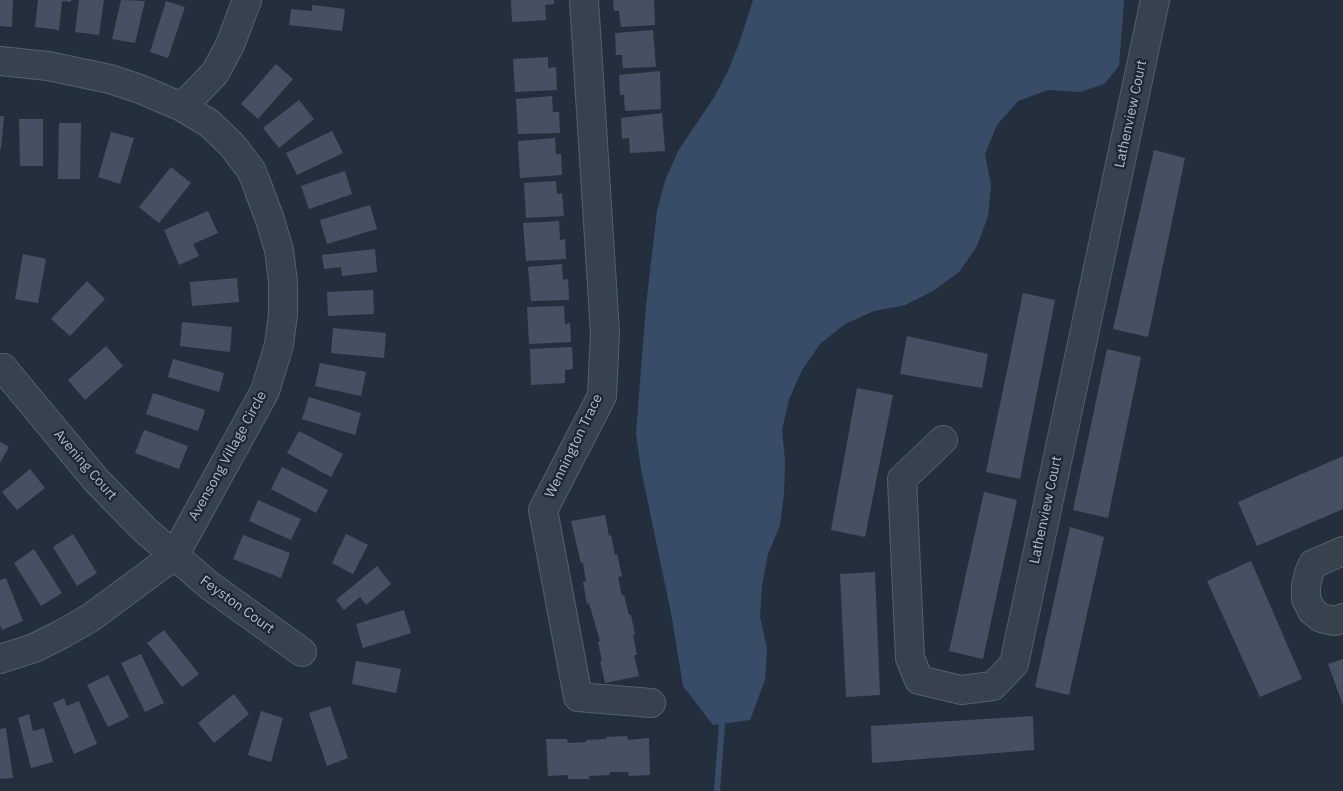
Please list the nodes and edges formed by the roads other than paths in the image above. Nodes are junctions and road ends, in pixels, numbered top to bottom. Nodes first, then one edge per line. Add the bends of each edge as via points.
1 (247, 0) edge
2 (584, 0) edge
3 (1155, 0) edge
4 (0, 62) edge
5 (182, 107) junction
6 (2, 368) dead end
7 (943, 440) dead end
8 (1343, 550) edge
9 (174, 556) junction
10 (1343, 618) edge
11 (302, 652) dead end
12 (0, 660) edge
13 (651, 703) dead end

1 - 5 street via 215,73
2 - 13 street, Wennington Trace via 604,333 602,396 543,510 578,697
3 - 7 street, Lathenview Court via 1014,664 993,686 961,690 919,680 910,658 902,479
4 - 5 street, Avensong Village Circle via 48,66 94,75 140,89
5 - 9 street, Avensong Village Circle via 215,129 252,170 279,250 283,314 279,345 266,391
6 - 9 street, Avening Court via 96,480
8 - 10 street via 1313,564 1306,586 1306,600 1320,618 1335,621
9 - 11 street, Feyston Court
9 - 12 street, Avensong Village Circle via 90,618 34,648

